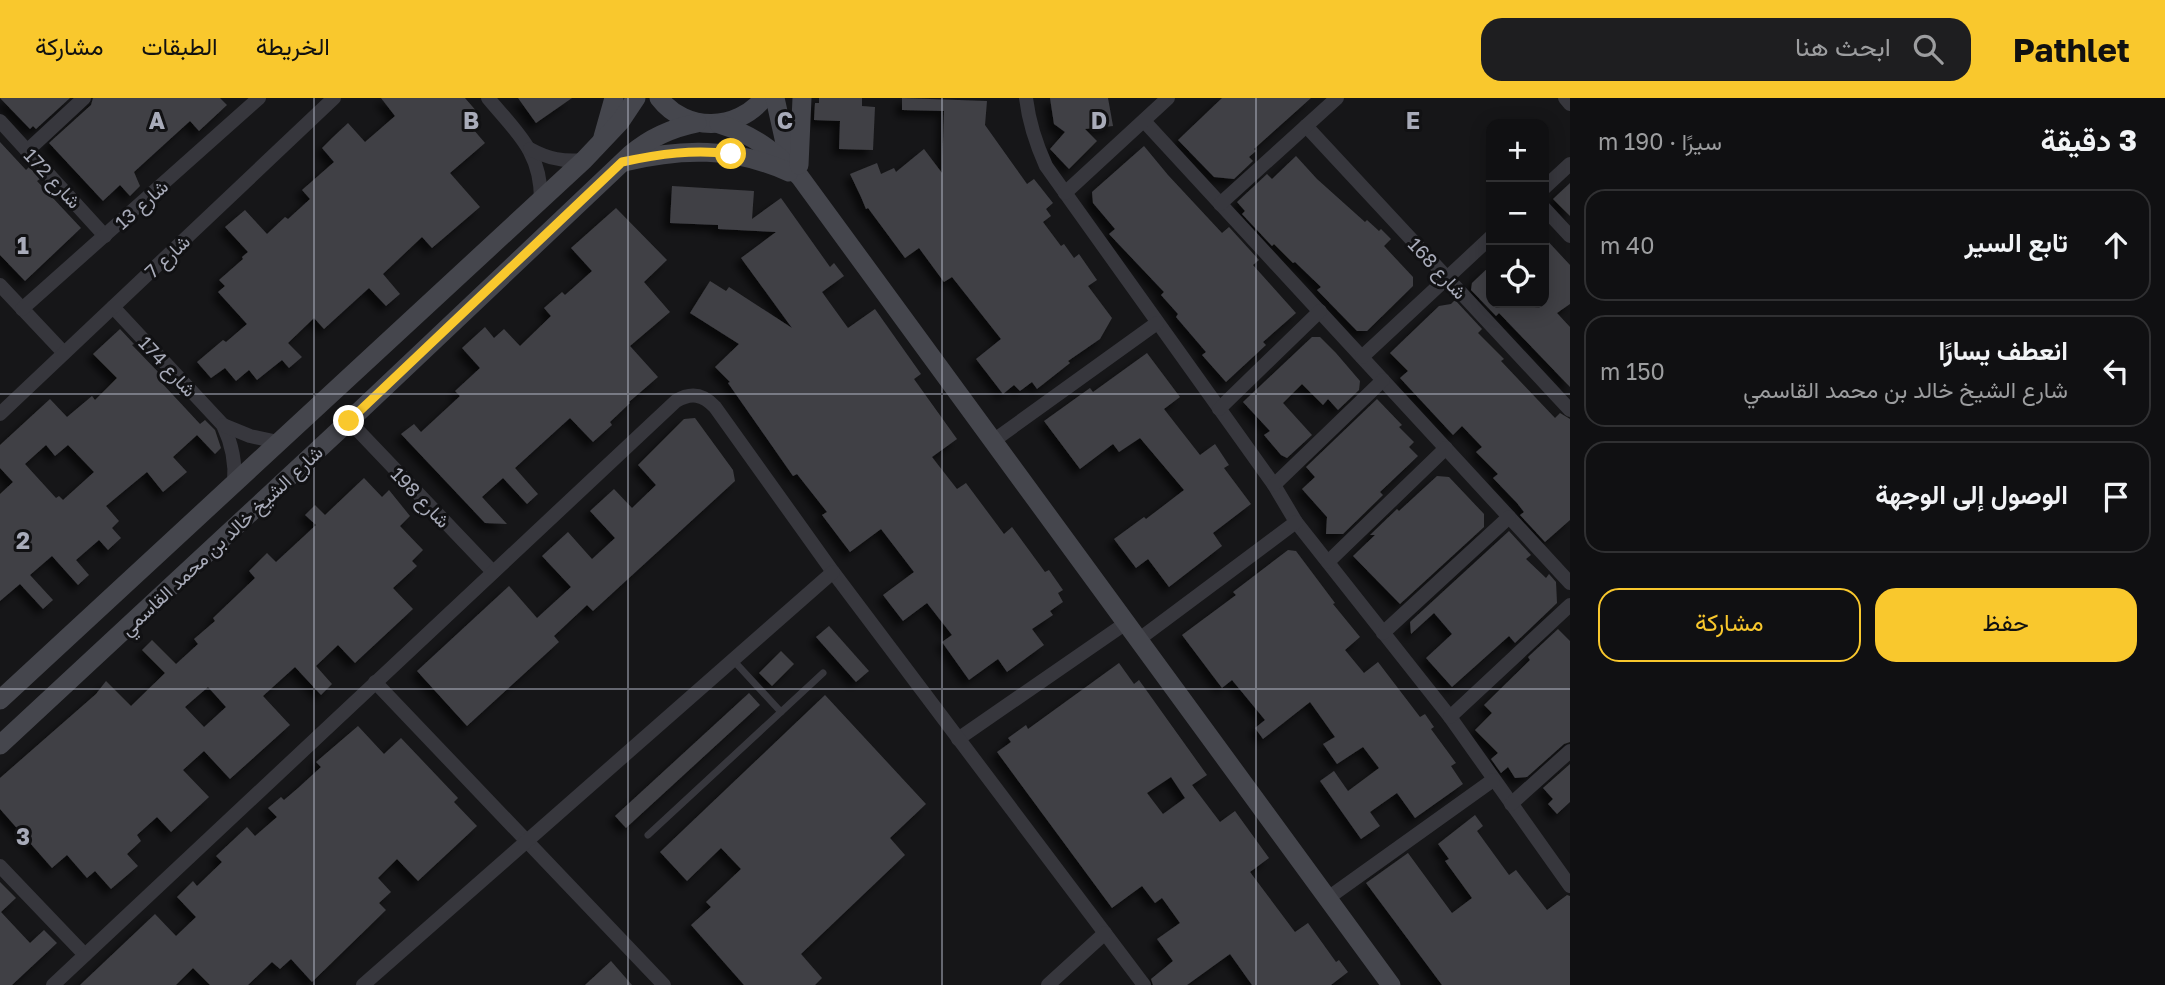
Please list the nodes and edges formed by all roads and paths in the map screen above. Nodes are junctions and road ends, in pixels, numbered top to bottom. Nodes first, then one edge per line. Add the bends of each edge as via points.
1 (84, 98) edge
2 (259, 98) edge
3 (334, 98) edge
4 (488, 98) edge
5 (614, 98) edge
6 (636, 98) edge
7 (659, 98) edge
8 (764, 98) edge
9 (775, 98) edge
10 (802, 98) edge
11 (1026, 98) edge
12 (1336, 98) edge
13 (1565, 98) edge
14 (1162, 100) edge
15 (1570, 104) edge
16 (0, 121) edge
17 (1144, 121) junction
18 (697, 123) junction
19 (719, 124) junction
20 (1306, 126) junction
21 (601, 143) junction
22 (530, 149) junction
23 (27, 150) junction
24 (584, 160) junction
25 (622, 162) junction
26 (1570, 164) edge
27 (800, 177) junction
28 (1549, 183) edge
29 (1065, 193) junction
30 (541, 200) junction
31 (1220, 204) junction
32 (1549, 213) edge
33 (106, 236) junction
34 (1570, 236) edge
35 (1486, 242) edge
36 (1447, 278) junction
37 (0, 285) edge
38 (113, 307) junction
39 (22, 309) junction
40 (1320, 311) junction
41 (1157, 323) junction
42 (64, 353) junction
43 (1362, 357) junction
44 (1382, 380) junction
45 (1219, 409) junction
46 (1570, 410) edge
47 (0, 414) edge
48 (349, 421) junction
49 (222, 425) junction
50 (993, 441) junction
51 (278, 442) junction
52 (1446, 449) junction
53 (234, 483) junction
54 (1274, 485) junction
55 (1509, 517) junction
56 (1296, 522) junction
57 (1328, 562) junction
58 (494, 572) junction
59 (833, 572) junction
60 (1570, 583) edge
61 (1570, 605) edge
62 (1126, 623) junction
63 (1383, 633) junction
64 (1138, 640) junction
65 (733, 660) junction
66 (823, 673) dead end
67 (375, 682) junction
68 (0, 700) edge
69 (781, 712) junction
70 (1450, 717) junction
71 (958, 739) junction
72 (0, 745) edge
73 (1570, 751) edge
74 (1493, 780) junction
75 (1511, 804) junction
76 (648, 835) dead end
77 (527, 841) junction
78 (0, 866) edge
79 (1570, 886) edge
80 (1328, 898) junction
81 (1105, 933) junction
82 (85, 955) junction
83 (53, 985) edge
84 (362, 985) edge
85 (664, 985) edge
86 (1048, 985) edge
87 (1144, 985) edge
88 (1391, 985) edge

1 - 23 street
2 - 33 street, شارع 13
3 - 38 street, شارع 7
4 - 22 street
5 - 21 main road
6 - 21 main road, شارع الشيخ خالد بن محمد القاسمي
7 - 18 main road via 674,113
8 - 19 main road via 747,114
9 - 27 main road via 785,143
10 - 27 main road
11 - 29 street via 1037,145
12 - 20 street
13 - 15 street
14 - 17 street
16 - 23 street, شارع 172
17 - 29 street
17 - 31 street
18 - 19 main road
18 - 25 main road, شارع الشيخ خالد بن محمد القاسمي via 652,139
19 - 27 main road via 761,143
20 - 31 street
20 - 36 street, شارع 168
21 - 24 main road, شارع الشيخ خالد بن محمد القاسمي
22 - 24 street via 550,159
22 - 30 street via 539,174
23 - 33 street, شارع 172
24 - 30 main road, شارع الشيخ خالد بن محمد القاسمي
25 - 27 main road via 710,151 775,165
25 - 48 main road, شارع الشيخ خالد بن محمد القاسمي
26 - 28 street
27 - 50 main road
29 - 41 street
30 - 51 main road, شارع الشيخ خالد بن محمد القاسمي
31 - 40 street
32 - 34 street
33 - 39 street, شارع 13
35 - 36 street
36 - 43 street
36 - 46 street, شارع 168
37 - 39 street
38 - 42 street, شارع 7
38 - 49 street, شارع 174
39 - 42 street
40 - 43 street
40 - 45 street
41 - 45 street
41 - 50 street
42 - 47 street, شارع 7
43 - 44 street
44 - 52 street
44 - 54 street
45 - 54 street
48 - 58 street, شارع 198
48 - 72 main road, شارع الشيخ خالد بن محمد القاسمي
49 - 51 street, شارع 174
49 - 53 street, شارع 174 via 234,459
50 - 62 main road
51 - 53 main road, شارع الشيخ خالد بن محمد القاسمي
52 - 55 street
52 - 57 street
53 - 68 main road, شارع الشيخ خالد بن محمد القاسمي
54 - 56 street
55 - 60 street
55 - 63 street
56 - 57 street
56 - 64 street
57 - 63 street
58 - 59 street via 686,395 707,398 715,407
58 - 67 street
59 - 65 street
59 - 71 street
61 - 70 street
62 - 64 main road
62 - 71 street
63 - 70 street
64 - 80 main road
65 - 69 lane
65 - 77 street
66 - 69 lane
67 - 77 street
67 - 82 street
69 - 76 lane
70 - 74 street
71 - 81 street
73 - 75 street
74 - 75 street
74 - 80 street
75 - 79 street
77 - 84 street
77 - 85 street
78 - 82 street
80 - 88 main road
81 - 86 street
81 - 87 street
82 - 83 street

